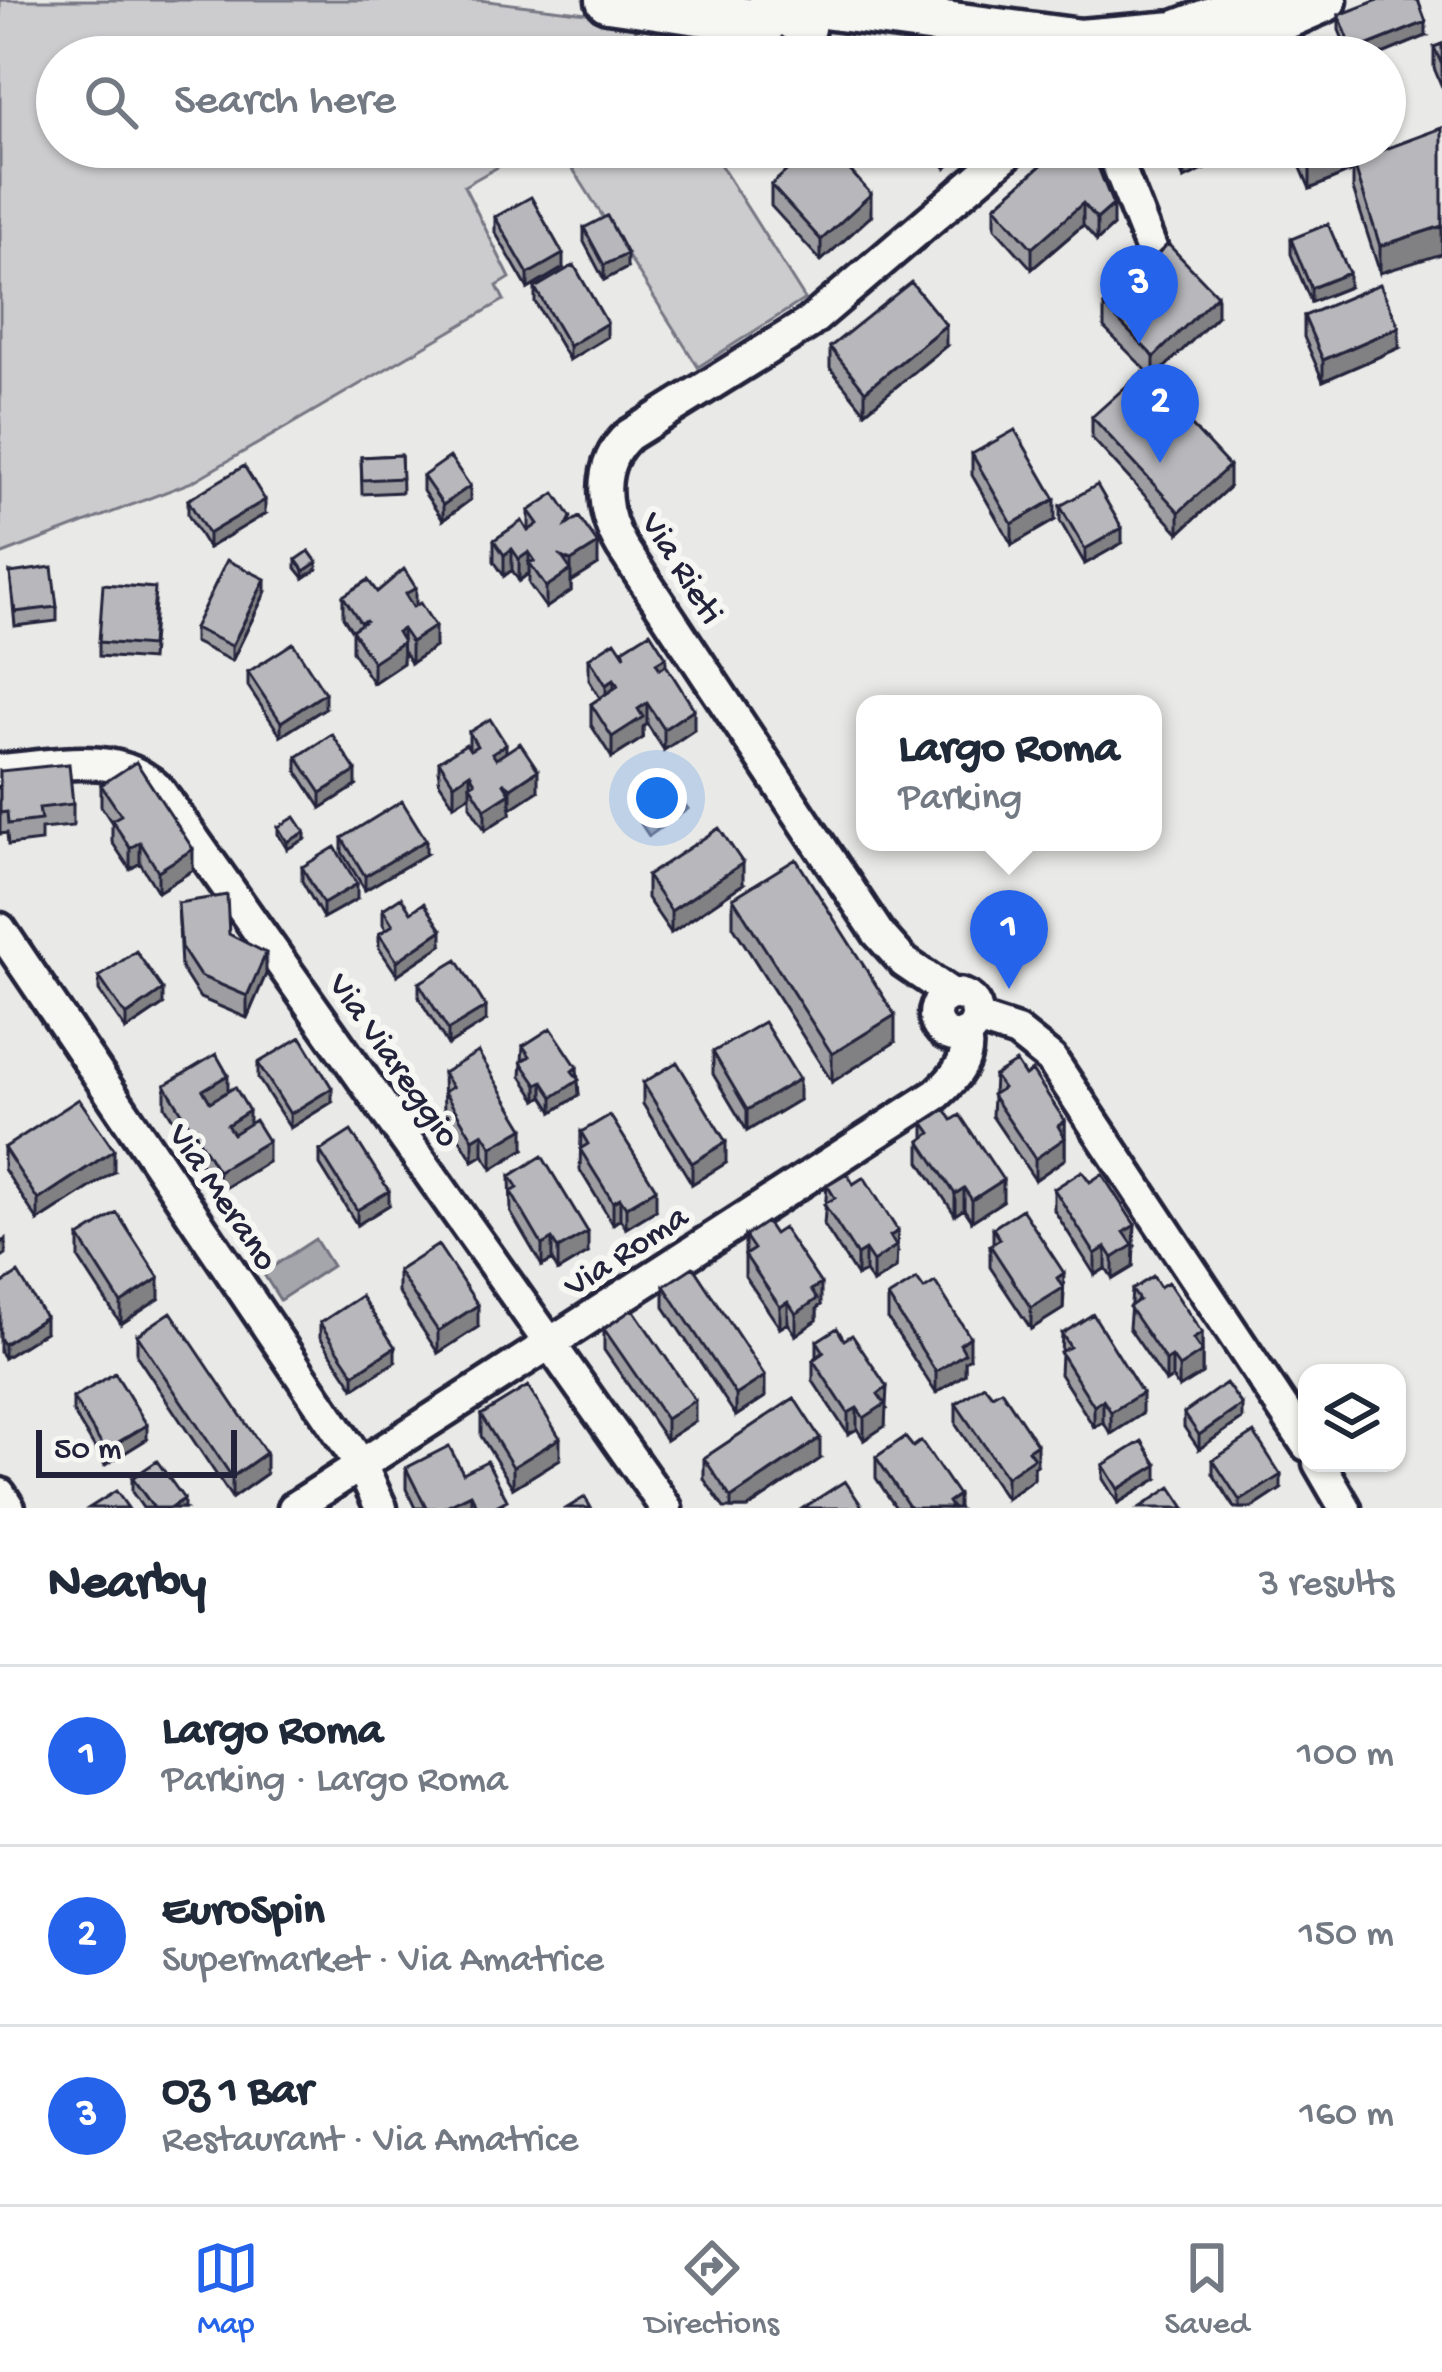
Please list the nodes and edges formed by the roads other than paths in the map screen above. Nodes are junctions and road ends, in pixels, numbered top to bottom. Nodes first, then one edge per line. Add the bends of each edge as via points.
1 (771, 0) edge
2 (1262, 0) edge
3 (1324, 0) edge
4 (638, 2) edge
5 (860, 36) edge
6 (1026, 36) edge
7 (1148, 36) edge
8 (1241, 36) edge
9 (990, 168) edge
10 (1120, 168) edge
11 (1154, 253) edge
12 (0, 770) edge
13 (0, 929) edge
14 (970, 1026) junction
15 (550, 1342) junction
16 (1298, 1430) edge
17 (361, 1465) junction
18 (1324, 1472) edge
19 (0, 1494) edge
20 (9, 1508) edge
21 (295, 1508) edge
22 (381, 1508) edge
23 (666, 1508) edge
24 (1345, 1508) edge

1 - 6 street
2 - 7 street
3 - 8 street
4 - 5 street
9 - 14 street, Via Rieti via 809,322 629,435 606,478 617,538 878,934 951,994 939,1001 936,1022 951,1036
10 - 11 street
12 - 15 street, Via Viareggio via 116,766 158,789
13 - 17 street, Via Merano
14 - 15 street, Via Roma via 962,1063 937,1094
14 - 16 street via 1017,1032 1051,1059
15 - 17 street, Via Roma
15 - 23 street, Via Viareggio
17 - 21 street, Via Roma
17 - 22 street, Via Merano
18 - 24 street
19 - 20 street

